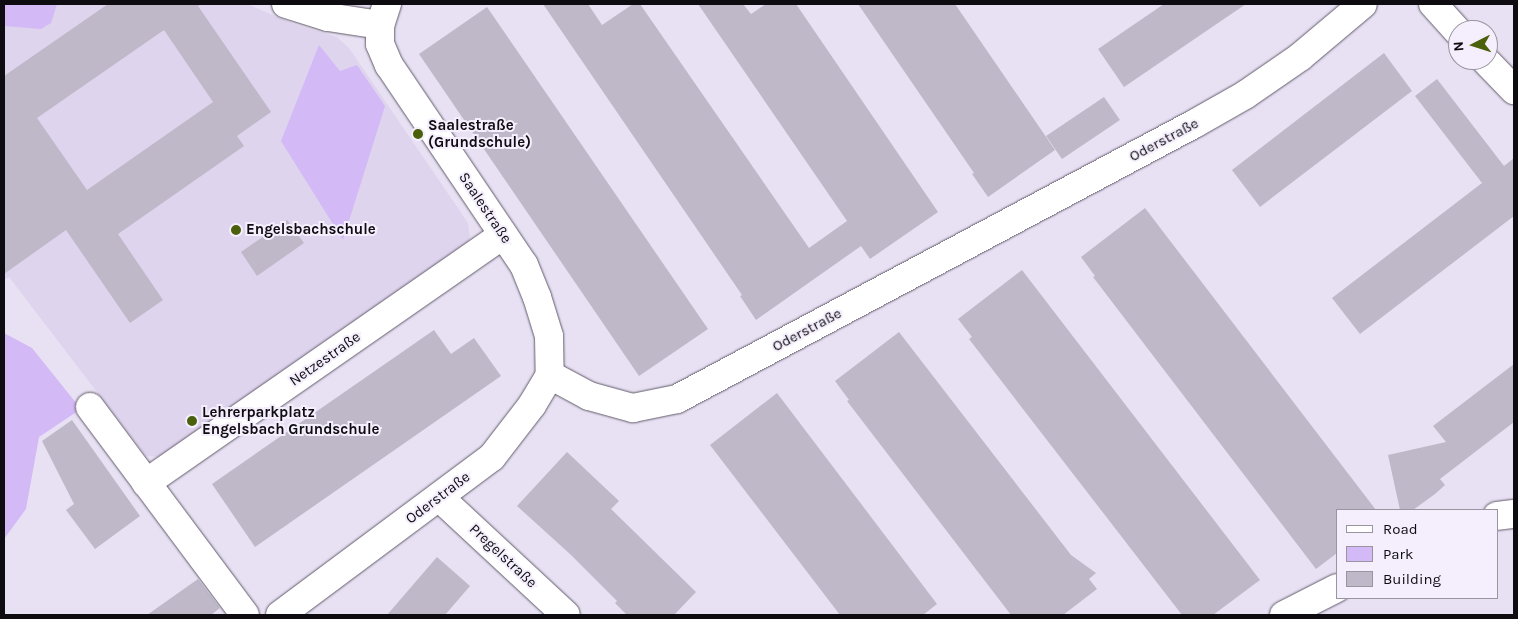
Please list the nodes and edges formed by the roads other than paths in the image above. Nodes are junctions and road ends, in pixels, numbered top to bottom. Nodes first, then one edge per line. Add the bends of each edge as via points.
1 (286, 4) edge
2 (1363, 4) edge
3 (1433, 4) edge
4 (384, 14) edge
5 (1448, 21) edge
6 (1495, 70) edge
7 (1514, 90) edge
8 (503, 235) junction
9 (550, 375) junction
10 (90, 407) dead end
11 (146, 482) junction
12 (439, 497) junction
13 (1514, 514) edge
14 (1498, 516) edge
15 (1336, 589) edge
16 (244, 615) edge
17 (280, 615) edge
18 (566, 615) edge
19 (1284, 615) edge

1 - 4 street, Saalestraße via 328,17
2 - 9 street, Oderstraße via 1300,57 1211,114 676,399 633,408 589,396
3 - 5 street
4 - 8 street, Saalestraße via 380,44 388,65
6 - 7 street
8 - 9 street, Saalestraße via 524,265 537,297 549,336
8 - 11 street, Netzestraße
9 - 12 street, Oderstraße via 532,405 492,457
10 - 11 street
11 - 16 street
12 - 17 street, Oderstraße
12 - 18 street, Pregelstraße
13 - 14 street
15 - 19 street

